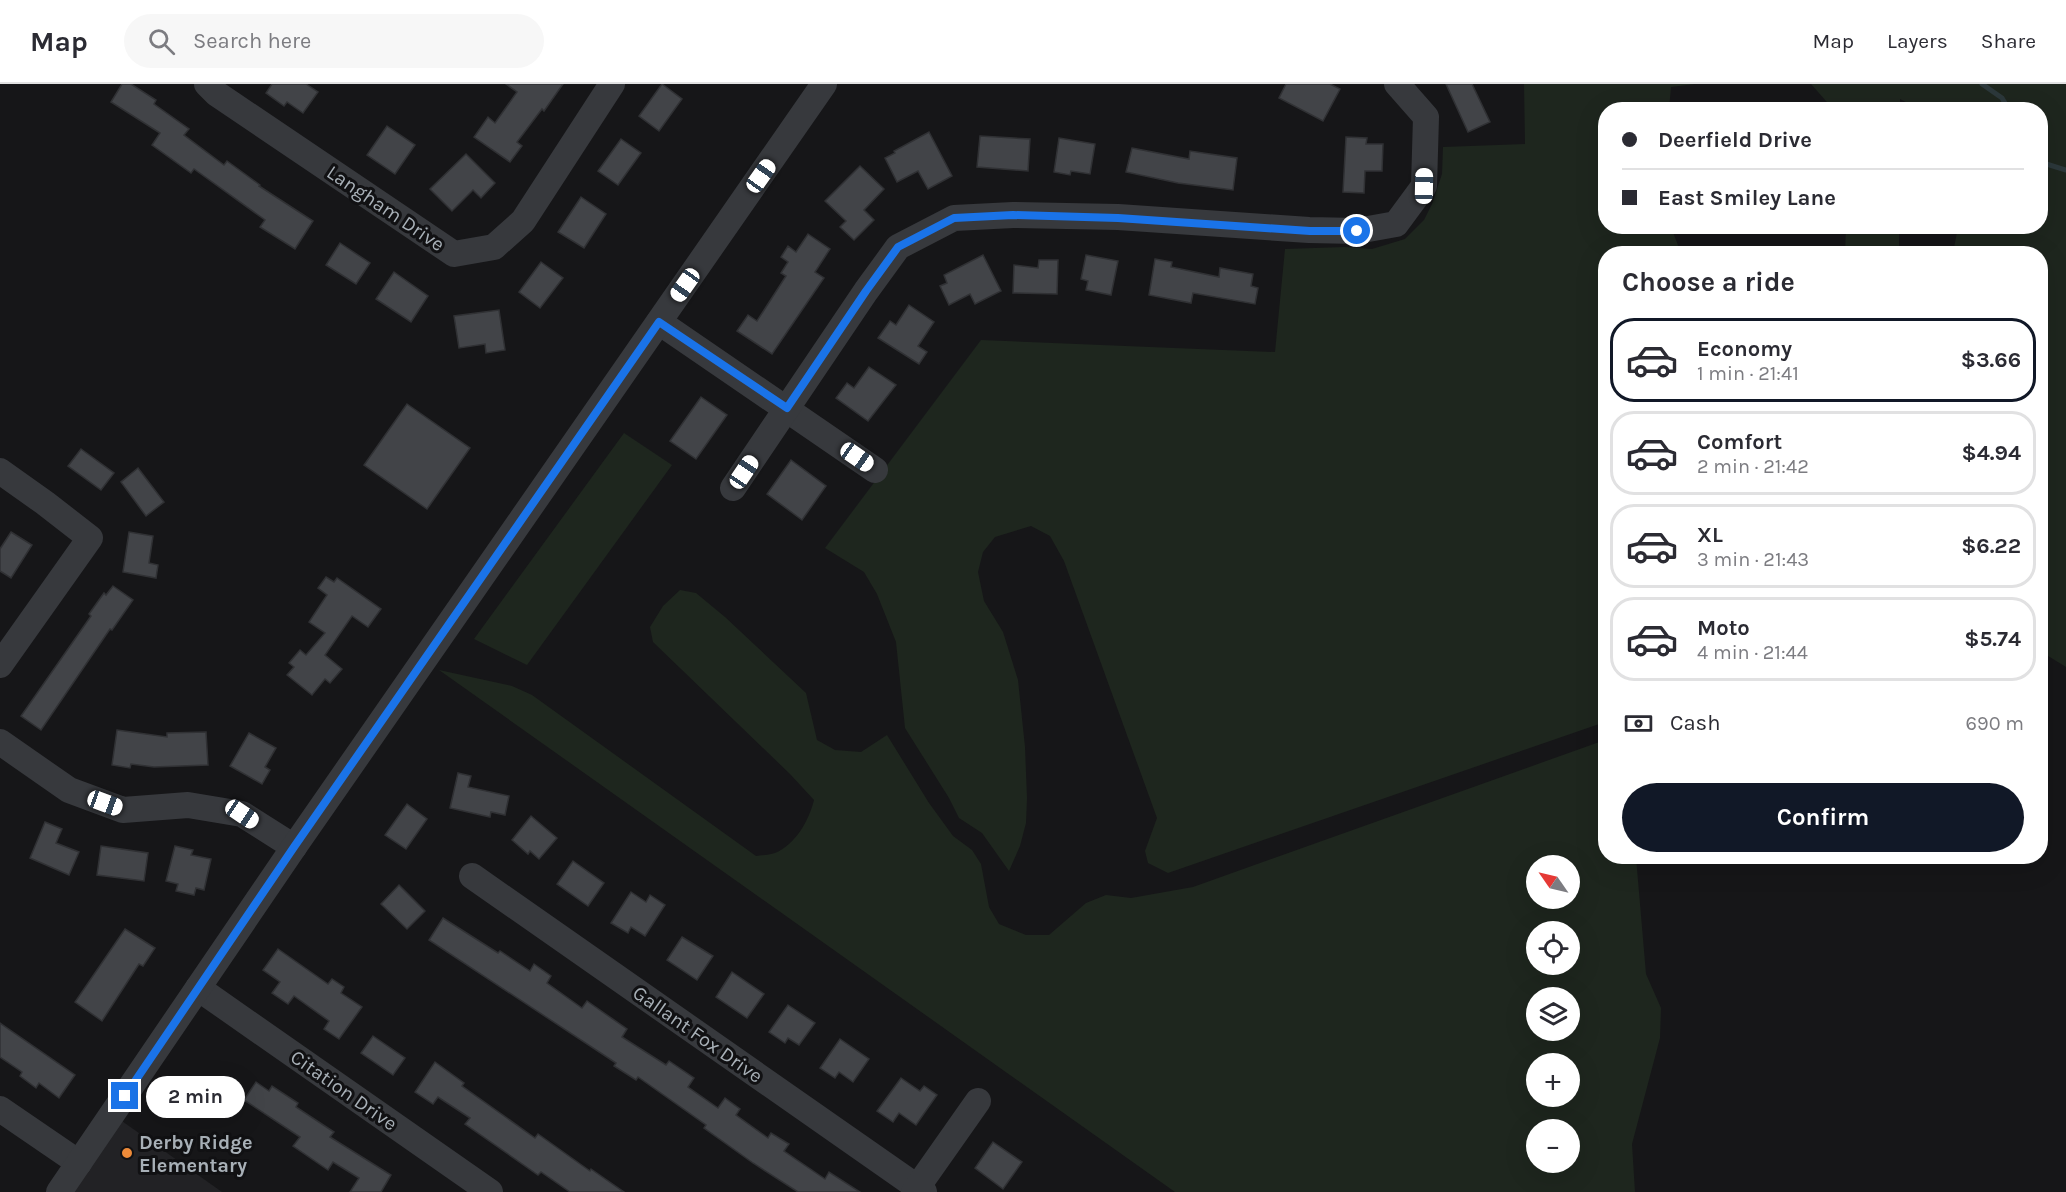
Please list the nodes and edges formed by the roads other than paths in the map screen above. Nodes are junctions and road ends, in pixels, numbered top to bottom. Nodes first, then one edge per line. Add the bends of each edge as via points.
1 (207, 84) edge
2 (612, 84) edge
3 (824, 84) edge
4 (1397, 84) edge
5 (659, 322) junction
6 (787, 408) junction
7 (875, 470) dead end
8 (0, 471) edge
9 (733, 488) dead end
10 (0, 665) edge
11 (0, 742) edge
12 (294, 847) junction
13 (472, 876) dead end
14 (198, 988) junction
15 (978, 1101) dead end
16 (0, 1109) edge
17 (79, 1163) junction
18 (918, 1190) edge
19 (59, 1192) edge
20 (490, 1192) edge

1 - 2 street, Langham Drive via 454,254 494,247 523,221
3 - 5 street
4 - 6 street via 1426,117 1424,186 1396,224 1357,231 1310,231 1118,218 954,218 898,247
5 - 6 street
5 - 12 street
6 - 7 street
6 - 9 street
8 - 10 street via 90,538
11 - 12 street via 69,790 123,810 188,806 242,814
12 - 14 street
13 - 18 street, Gallant Fox Drive
14 - 17 street
14 - 20 street, Citation Drive
15 - 18 street
16 - 17 street
17 - 19 street

